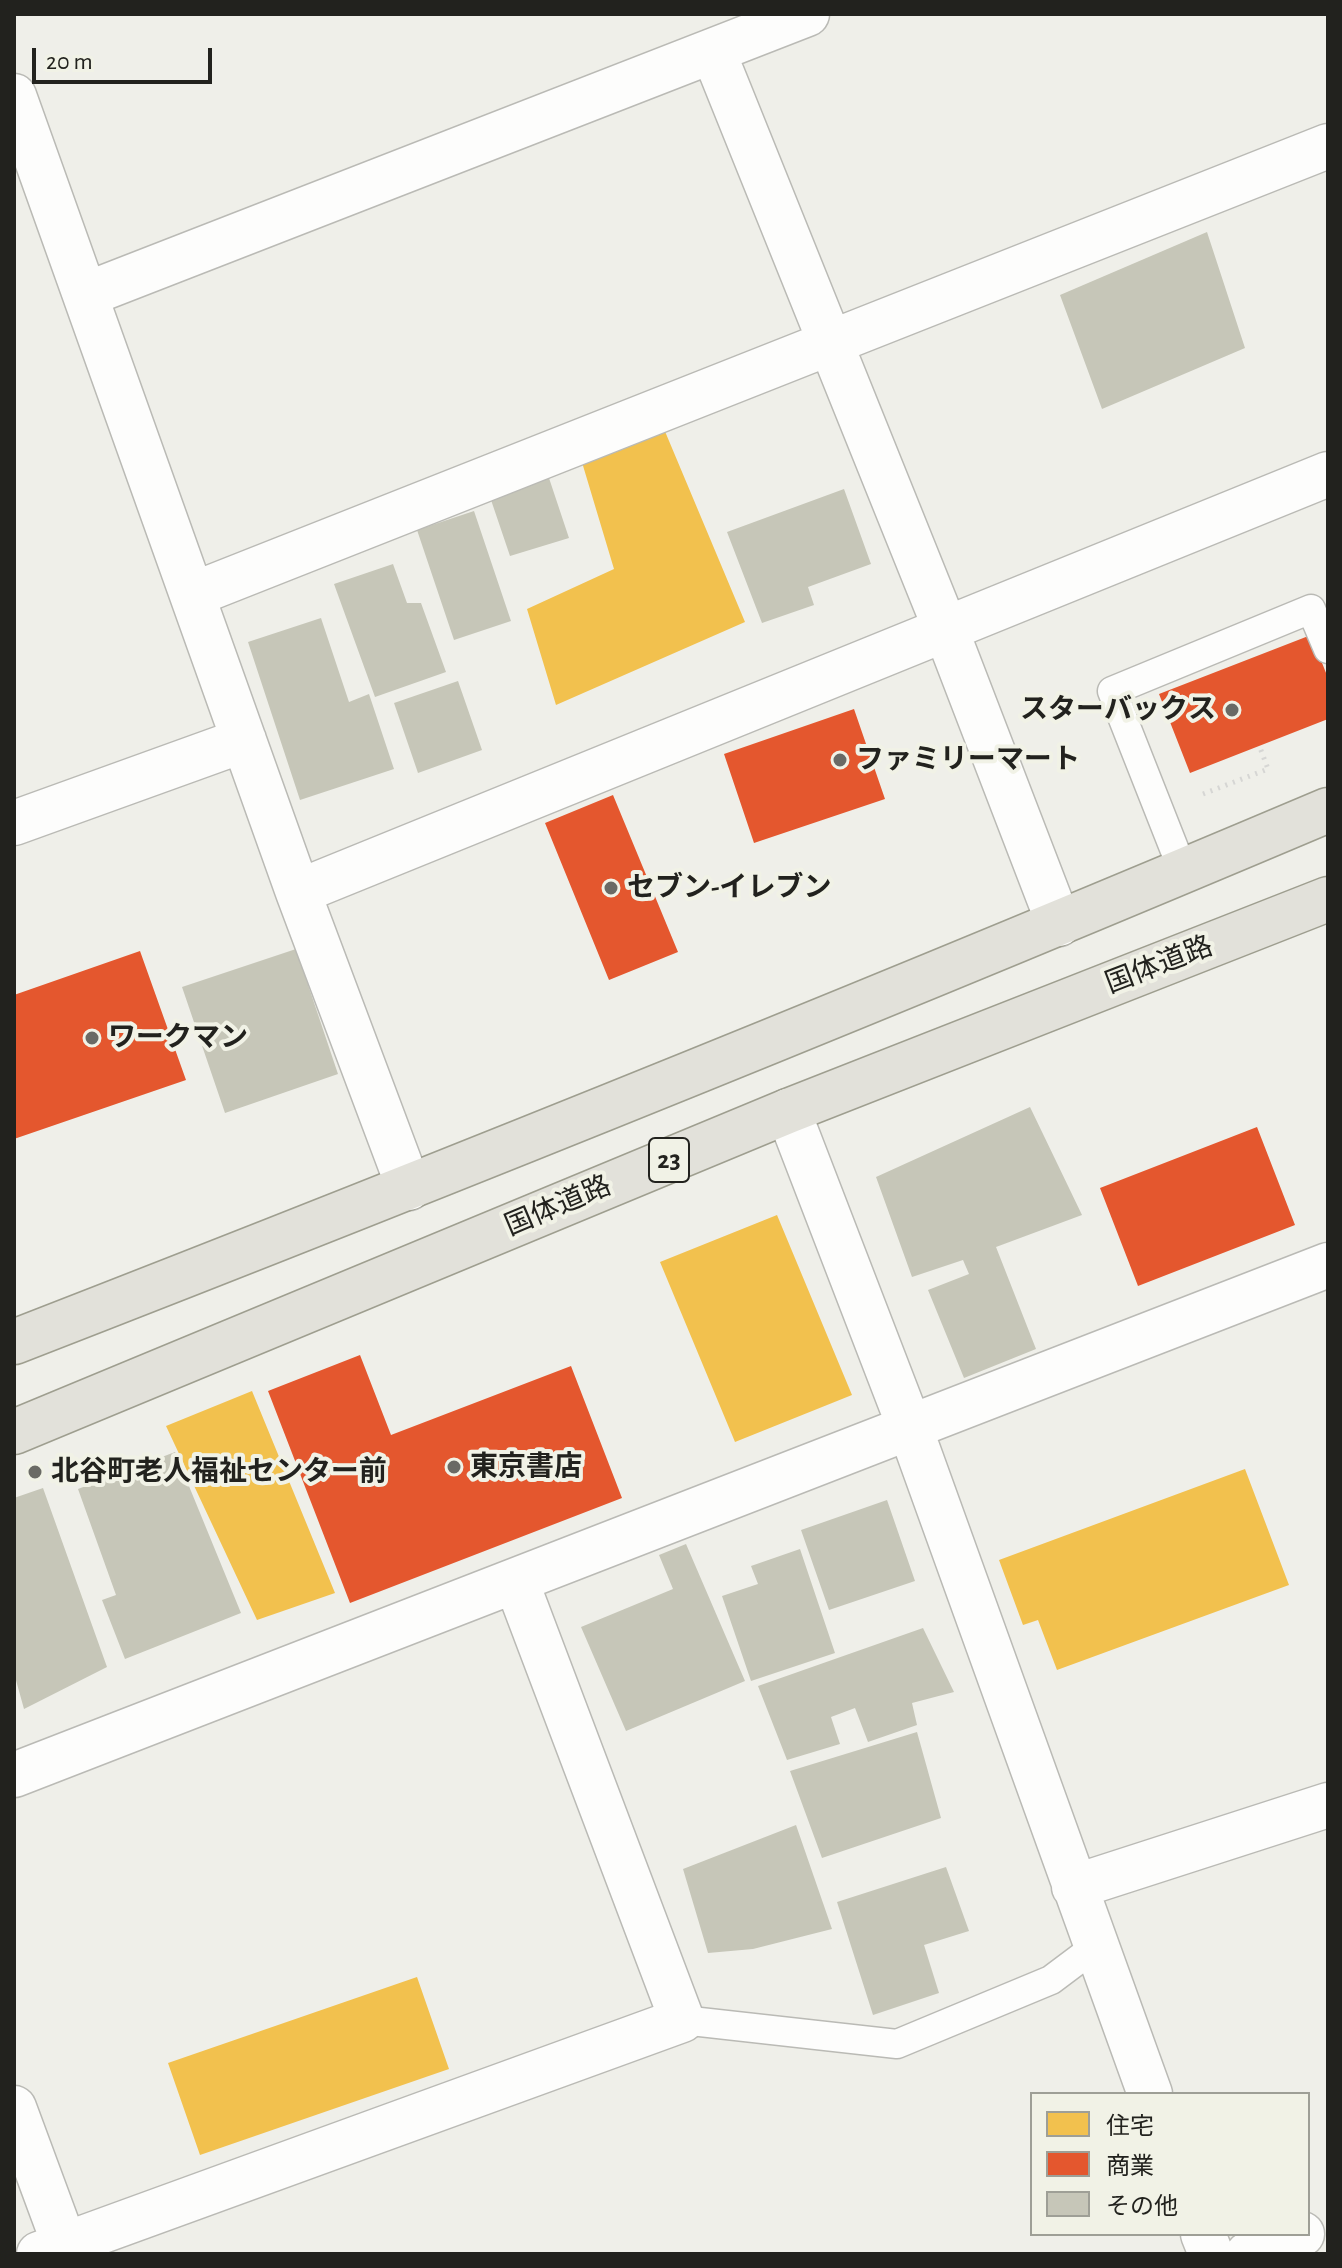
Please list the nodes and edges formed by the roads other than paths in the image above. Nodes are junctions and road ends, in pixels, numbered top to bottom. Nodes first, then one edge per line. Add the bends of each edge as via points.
1 (807, 14) edge
2 (713, 51) junction
3 (14, 96) edge
4 (1328, 146) edge
5 (85, 295) junction
6 (832, 345) junction
7 (1328, 474) edge
8 (192, 595) junction
9 (946, 630) junction
10 (1328, 649) edge
11 (244, 740) junction
12 (1328, 810) edge
13 (14, 823) edge
14 (1183, 871) junction
15 (298, 892) junction
16 (1328, 899) edge
17 (1059, 924) junction
18 (788, 1111) junction
19 (409, 1188) junction
20 (1328, 1265) edge
21 (14, 1342) edge
22 (910, 1428) junction
23 (14, 1432) edge
24 (516, 1581) junction
25 (14, 1775) edge
26 (1328, 1805) edge
27 (1074, 1887) junction
28 (1095, 1947) junction
29 (682, 2020) junction
30 (1149, 2092) edge
31 (14, 2108) edge
32 (1297, 2236) edge
33 (57, 2251) edge
34 (1248, 2254) edge

1 - 2 street
2 - 5 street
2 - 6 street
3 - 5 street
4 - 6 street
5 - 8 street
6 - 8 street
6 - 9 street
7 - 9 street
8 - 11 street
9 - 15 street
9 - 17 street
10 - 14 lane via 1311,609 1112,691
11 - 13 street
11 - 15 street
12 - 14 main road
14 - 17 main road
15 - 19 street
16 - 18 main road, 国体道路 / 23
17 - 19 main road
18 - 22 street
18 - 23 main road, 国体道路 / 23
19 - 21 main road
20 - 22 street
22 - 24 street
22 - 27 street
24 - 25 street
24 - 29 street
26 - 27 street
27 - 28 street
28 - 29 lane via 1051,1980 897,2044
28 - 30 street
29 - 33 street
31 - 33 street
32 - 34 street

